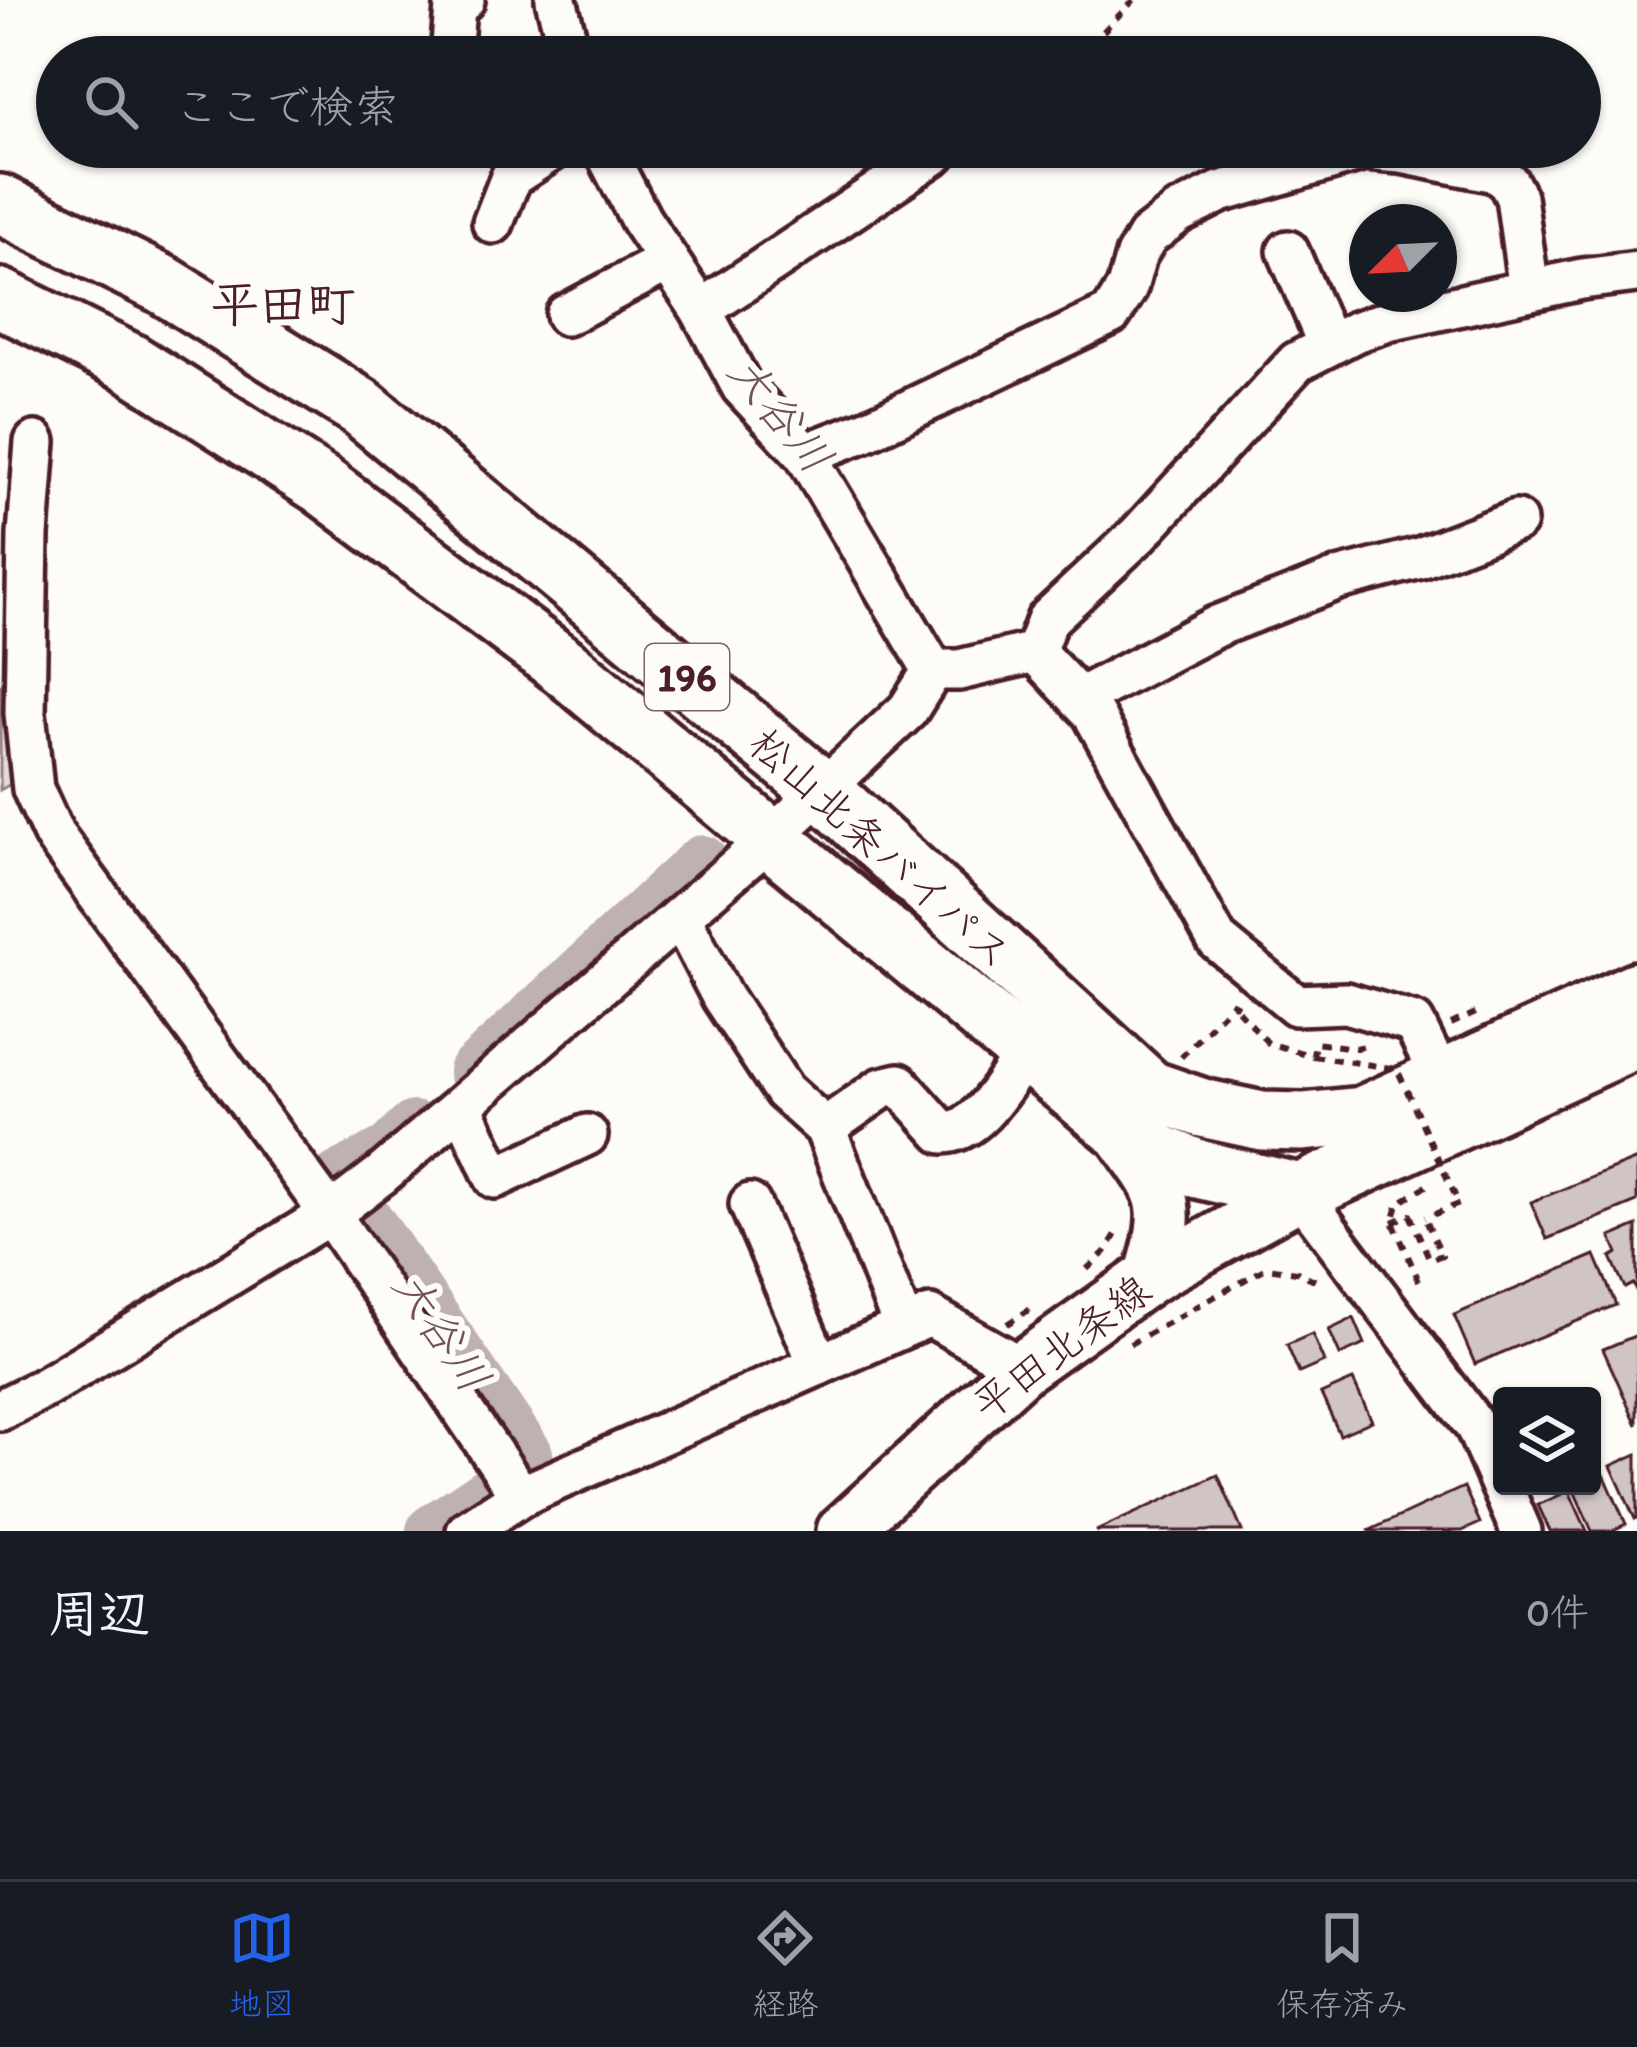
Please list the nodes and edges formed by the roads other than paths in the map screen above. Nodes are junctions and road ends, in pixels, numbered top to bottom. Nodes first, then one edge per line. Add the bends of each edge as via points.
1 (556, 0) edge
2 (455, 2) edge
3 (453, 36) edge
4 (565, 36) edge
5 (502, 168) edge
6 (614, 168) edge
7 (914, 168) edge
8 (1303, 168) edge
9 (1475, 168) edge
10 (0, 204) edge
11 (493, 223) dead end
12 (1288, 251) dead end
13 (668, 261) junction
14 (1637, 272) edge
15 (1529, 290) junction
16 (0, 298) edge
17 (701, 310) junction
18 (566, 315) dead end
19 (1328, 344) junction
20 (35, 442) dead end
21 (805, 454) junction
22 (1516, 521) dead end
23 (1035, 652) junction
24 (933, 670) junction
25 (1080, 698) junction
26 (822, 790) junction
27 (772, 838) junction
28 (681, 918) junction
29 (1627, 1033) edge
30 (1027, 1052) junction
31 (1441, 1079) junction
32 (461, 1106) junction
33 (1133, 1108) junction
34 (1362, 1116) junction
35 (825, 1128) junction
36 (587, 1136) dead end
37 (1300, 1193) junction
38 (750, 1204) dead end
39 (330, 1214) junction
40 (1151, 1276) junction
41 (904, 1327) junction
42 (819, 1365) junction
43 (1022, 1368) junction
44 (0, 1410) edge
45 (521, 1496) junction
46 (467, 1531) edge
47 (843, 1531) edge
48 (1521, 1531) edge

1 - 4 street
2 - 3 street
5 - 11 street
6 - 13 street
7 - 17 street
8 - 21 street via 1220,192 1147,237 1111,314
9 - 15 street via 1495,172 1516,197
10 - 26 highway, 松山北条バイパス / 196 via 164,285 362,408
12 - 19 street
13 - 17 street
13 - 18 street
14 - 15 street
15 - 19 street via 1388,321
16 - 27 highway, 松山北条バイパス / 196 via 129,362 322,485 562,664
17 - 21 street via 742,387
19 - 23 street via 1268,389 1138,534 1047,620
20 - 39 street via 25,713 33,789 54,836
21 - 24 street
22 - 25 street via 1217,626
23 - 24 street
23 - 25 street
24 - 26 street via 908,710
25 - 31 street via 1217,940 1296,1005 1346,1003 1414,1023
26 - 27 street
26 - 33 highway, 松山北条バイパス / 196
27 - 28 street
27 - 30 highway, 松山北条バイパス / 196
28 - 32 street
28 - 35 street via 784,1091
29 - 31 highway, 松山北条バイパス / 196
29 - 37 highway, 松山北条バイパス / 196
30 - 33 highway, 松山北条バイパス / 196
30 - 35 street via 972,1124 957,1132 943,1132 899,1084
31 - 34 highway, 松山北条バイパス / 196
32 - 36 street via 496,1178
32 - 39 street
33 - 34 highway, 松山北条バイパス / 196 via 1303,1122
33 - 37 highway, 196
33 - 40 main road via 1166,1208
34 - 37 highway, 196
35 - 41 street
37 - 40 main road, 平田北条線
37 - 48 street via 1476,1427
38 - 42 street
39 - 44 street
39 - 45 street
40 - 43 main road, 平田北条線
41 - 42 street
41 - 43 street via 930,1316
42 - 45 street
43 - 47 main road, 平田北条線
45 - 46 street

